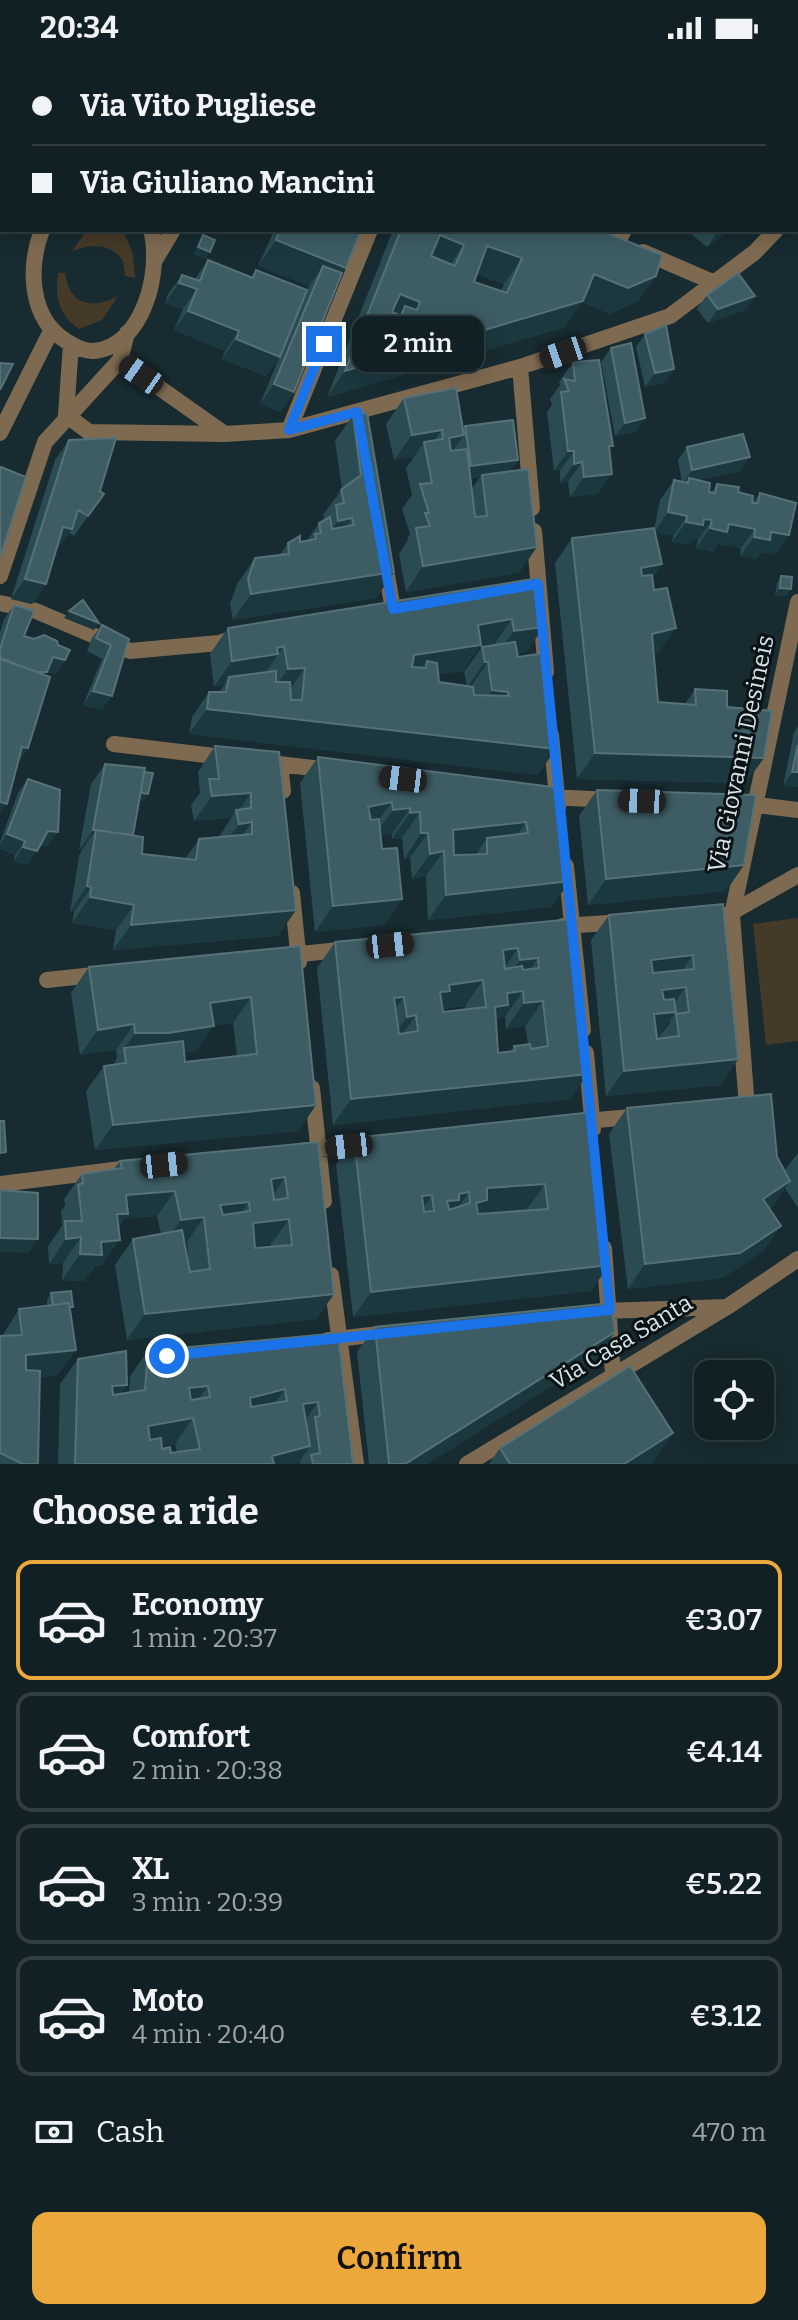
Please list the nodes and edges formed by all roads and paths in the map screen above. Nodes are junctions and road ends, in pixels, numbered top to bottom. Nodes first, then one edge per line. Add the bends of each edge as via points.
1 (42, 232) edge
2 (151, 232) edge
3 (172, 232) edge
4 (369, 232) edge
5 (774, 232) edge
6 (615, 236) edge
7 (155, 260) junction
8 (715, 283) junction
9 (51, 331) junction
10 (127, 333) junction
11 (71, 344) junction
12 (120, 360) junction
13 (520, 367) junction
14 (66, 415) junction
15 (289, 430) junction
16 (0, 433) edge
17 (225, 434) junction
18 (382, 548) edge
19 (0, 576) edge
20 (798, 602) edge
21 (0, 603) edge
22 (393, 609) edge
23 (256, 634) edge
24 (548, 691) edge
25 (550, 722) edge
26 (114, 744) dead end
27 (280, 764) junction
28 (342, 772) edge
29 (526, 795) edge
30 (557, 798) junction
31 (633, 801) edge
32 (725, 804) edge
33 (755, 805) junction
34 (798, 810) edge
35 (285, 812) edge
36 (561, 827) edge
37 (564, 855) edge
38 (291, 875) edge
39 (798, 875) edge
40 (724, 916) junction
41 (637, 921) edge
42 (573, 925) junction
43 (543, 929) edge
44 (359, 948) edge
45 (298, 954) junction
46 (267, 958) edge
47 (126, 972) edge
48 (47, 980) dead end
49 (301, 984) edge
50 (311, 1074) edge
51 (716, 1110) edge
52 (654, 1115) edge
53 (592, 1120) junction
54 (562, 1123) edge
55 (380, 1143) edge
56 (319, 1149) junction
57 (288, 1152) edge
58 (595, 1152) edge
59 (133, 1168) edge
60 (0, 1184) edge
61 (325, 1212) edge
62 (603, 1231) edge
63 (798, 1259) edge
64 (330, 1260) edge
65 (727, 1307) junction
66 (610, 1310) junction
67 (580, 1313) edge
68 (413, 1331) edge
69 (337, 1339) junction
70 (307, 1342) edge
71 (613, 1374) junction
72 (356, 1464) edge
73 (467, 1464) edge

1 - 9 street via 32,274
2 - 7 street
3 - 7 street
4 - 15 street
5 - 8 street
6 - 8 street
7 - 10 street via 148,298
8 - 13 street via 670,316
9 - 11 street
9 - 16 street
10 - 11 street via 110,348 91,351
10 - 12 street
11 - 14 street
12 - 14 street
12 - 17 street
13 - 15 street via 359,419
13 - 24 street via 531,585
14 - 17 street via 89,432
14 - 19 street via 45,442
15 - 17 street
18 - 22 street
20 - 33 street, Via Giovanni Desineis
21 - 23 street via 36,611 130,651
25 - 30 street
26 - 27 street
27 - 28 street
27 - 35 street
29 - 30 street
30 - 31 street
30 - 36 street
32 - 33 street
33 - 34 street
33 - 40 street, Via Giovanni Desineis
37 - 42 street
38 - 45 street
39 - 40 street
40 - 51 street, Via Giovanni Desineis via 747,1107
41 - 42 street
42 - 43 street
42 - 53 street
44 - 45 street
45 - 46 street
45 - 49 street
47 - 48 street
50 - 56 street
52 - 53 street
53 - 54 street
53 - 58 street
55 - 56 street
56 - 57 street
56 - 61 street
59 - 60 street
62 - 66 street
63 - 65 street, Via Casa Santa
64 - 69 street
65 - 66 street
65 - 71 street, Via Casa Santa
66 - 67 street
66 - 71 street
68 - 69 street
69 - 70 street
69 - 72 street
71 - 73 street, Via Casa Santa

